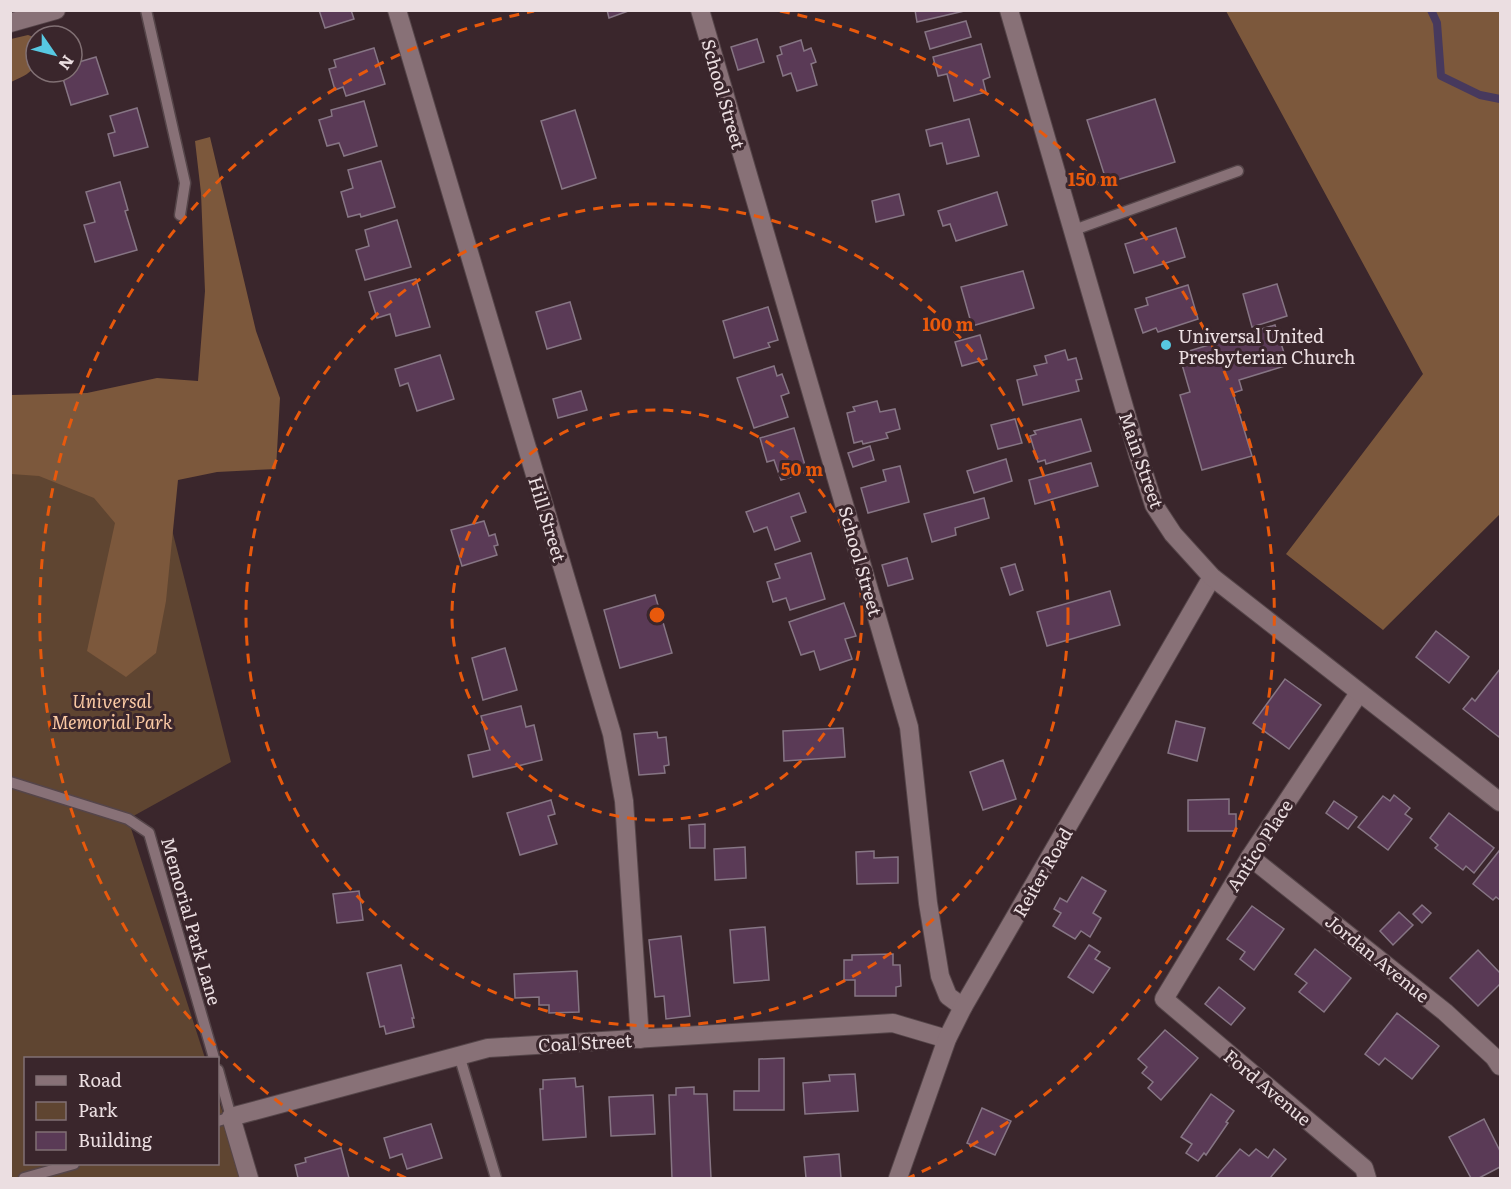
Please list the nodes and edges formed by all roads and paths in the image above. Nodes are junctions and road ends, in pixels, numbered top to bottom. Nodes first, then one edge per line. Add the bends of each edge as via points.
1 (56, 10) edge
2 (146, 10) edge
3 (397, 10) edge
4 (700, 10) edge
5 (1009, 10) edge
6 (10, 22) edge
7 (1238, 171) dead end
8 (180, 215) dead end
9 (1074, 230) junction
10 (1212, 577) junction
11 (1359, 693) junction
12 (10, 782) edge
13 (1500, 802) edge
14 (1250, 857) junction
15 (1164, 999) joint
16 (963, 1007) junction
17 (640, 1039) junction
18 (947, 1039) junction
19 (459, 1056) junction
20 (213, 1057) edge
21 (1500, 1066) edge
22 (219, 1078) edge
23 (224, 1119) edge
24 (71, 1165) edge
25 (24, 1179) edge
26 (249, 1179) edge
27 (496, 1179) edge
28 (898, 1179) edge
29 (1367, 1179) edge

1 - 6 street
2 - 8 lane via 185,183
3 - 17 street, Hill Street via 612,734 624,801
4 - 16 street, School Street via 909,727 940,976 948,996
5 - 9 street, Main Street
7 - 9 lane
9 - 10 street, Main Street via 1154,505 1173,534
10 - 11 street, Main Street
10 - 16 street, Reiter Road
11 - 13 street, Main Street
11 - 14 street, Antico Place
12 - 20 lane, Memorial Park Lane via 128,819 149,832
14 - 15 street, Antico Place
14 - 21 street, Jordan Avenue via 1445,1012
15 - 29 street, Ford Avenue via 1364,1168
16 - 18 street, Reiter Road
17 - 18 street, Coal Street via 893,1023
17 - 19 street, Coal Street via 488,1048
18 - 28 street, Reiter Road
19 - 23 street, Coal Street
19 - 27 lane
22 - 23 lane
23 - 26 street
24 - 25 lane

